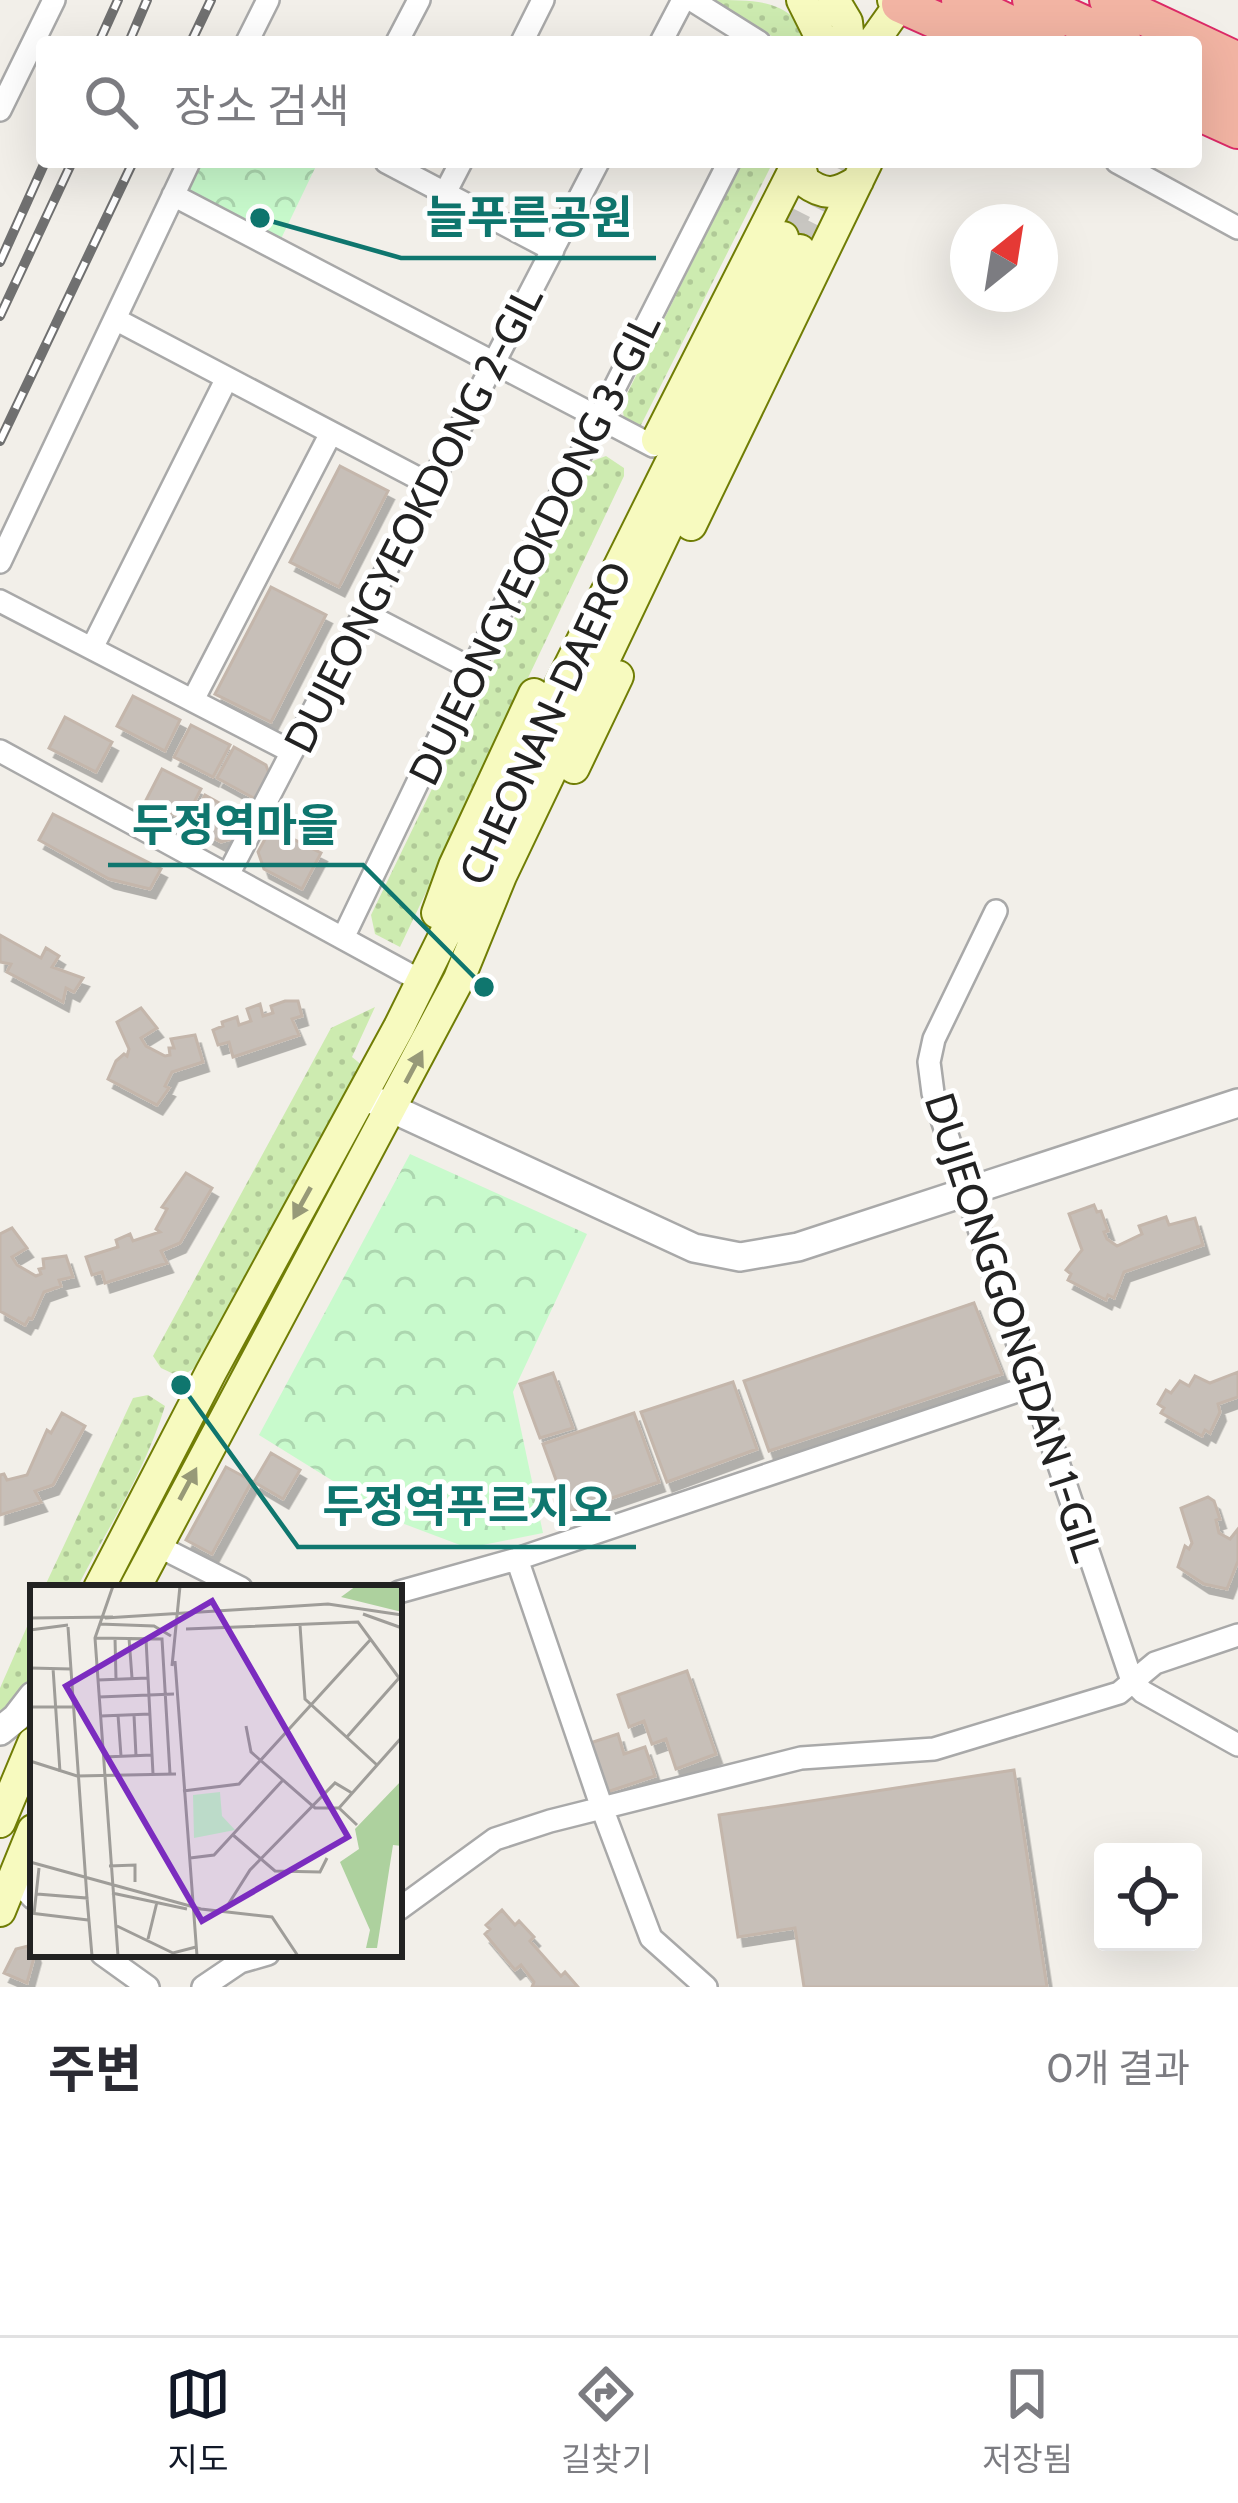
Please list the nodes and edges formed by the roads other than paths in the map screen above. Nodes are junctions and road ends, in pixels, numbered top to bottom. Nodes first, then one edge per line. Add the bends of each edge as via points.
1 (54, 0) edge
2 (268, 0) edge
3 (419, 0) edge
4 (543, 0) edge
5 (682, 0) edge
6 (692, 0) edge
7 (802, 0) edge
8 (833, 0) edge
9 (1108, 0) edge
10 (1149, 0) edge
11 (896, 2) edge
12 (939, 20) edge
13 (1005, 21) edge
14 (36, 36) edge
15 (250, 36) edge
16 (400, 36) edge
17 (525, 36) edge
18 (664, 36) edge
19 (749, 36) edge
20 (820, 36) edge
21 (848, 36) edge
22 (876, 36) edge
23 (1036, 36) edge
24 (1089, 36) edge
25 (1185, 36) edge
26 (1190, 36) edge
27 (36, 37) edge
28 (1202, 44) edge
29 (1238, 61) edge
30 (1202, 79) edge
31 (1238, 95) edge
32 (0, 110) edge
33 (1202, 114) edge
34 (1238, 130) edge
35 (1202, 141) edge
36 (1238, 158) edge
37 (186, 168) edge
38 (397, 168) edge
39 (458, 168) edge
40 (595, 168) edge
41 (726, 168) edge
42 (794, 168) edge
43 (800, 168) edge
44 (1128, 168) edge
45 (862, 172) edge
46 (445, 193) junction
47 (173, 195) junction
48 (772, 206) junction
49 (1238, 228) edge
50 (833, 236) junction
51 (553, 250) junction
52 (116, 319) junction
53 (494, 363) junction
54 (226, 378) junction
55 (598, 418) junction
56 (331, 433) junction
57 (653, 446) junction
58 (430, 485) junction
59 (0, 562) edge
60 (0, 601) edge
61 (364, 613) junction
62 (92, 648) junction
63 (472, 669) junction
64 (193, 700) junction
65 (0, 751) edge
66 (292, 752) junction
67 (228, 875) junction
68 (996, 911) dead end
69 (344, 938) junction
70 (412, 976) junction
71 (459, 979) junction
72 (399, 1027) junction
73 (362, 1095) junction
74 (1238, 1103) edge
75 (392, 1108) junction
76 (966, 1191) junction
77 (1032, 1386) junction
78 (156, 1545) junction
79 (517, 1559) junction
80 (100, 1585) edge
81 (136, 1585) edge
82 (235, 1585) edge
83 (402, 1591) edge
84 (1238, 1635) edge
85 (1132, 1681) junction
86 (30, 1700) edge
87 (0, 1731) edge
88 (1238, 1744) edge
89 (30, 1750) edge
90 (602, 1808) junction
91 (0, 1822) edge
92 (30, 1838) edge
93 (16, 1878) edge
94 (402, 1908) edge
95 (0, 1911) edge
96 (106, 1957) edge
97 (258, 1957) edge
98 (148, 1987) edge
99 (203, 1987) edge
100 (706, 1987) edge

1 - 14 street
2 - 15 street
3 - 16 street
4 - 17 street
5 - 18 street
6 - 19 street
7 - 20 main road
8 - 21 main road
9 - 25 highway
10 - 26 highway
11 - 12 highway
11 - 22 main road
12 - 13 highway
13 - 23 highway
13 - 24 highway
27 - 32 street
28 - 29 highway
30 - 31 highway
33 - 34 highway
35 - 36 highway
37 - 47 street
38 - 46 street
39 - 46 street
40 - 51 street, DUJEONGYEOKDONG 2-GIL
41 - 55 street, DUJEONGYEOKDONG 3-GIL
42 - 48 main road
43 - 45 main road via 820,191 842,192
44 - 49 street
45 - 50 main road
46 - 51 street
47 - 52 street
47 - 53 street
48 - 50 main road via 785,199 808,204 828,219
48 - 57 main road
50 - 71 main road via 540,839
51 - 53 street, DUJEONGYEOKDONG 2-GIL
52 - 54 street
52 - 59 street
53 - 55 street
53 - 58 street, DUJEONGYEOKDONG 2-GIL
54 - 56 street
54 - 62 street
55 - 57 street
55 - 63 street, DUJEONGYEOKDONG 3-GIL
56 - 58 street
56 - 64 street
57 - 70 main road via 498,767
58 - 61 street, DUJEONGYEOKDONG 2-GIL
60 - 62 street
61 - 63 street
61 - 66 street, DUJEONGYEOKDONG 2-GIL
62 - 64 street
63 - 69 street, DUJEONGYEOKDONG 3-GIL
64 - 66 street
65 - 67 street
66 - 67 street, DUJEONGYEOKDONG 2-GIL
67 - 69 street
68 - 76 street, DUJEONGGONGDAN 1-GIL via 928,1062
69 - 70 street
70 - 72 main road
71 - 72 main road, CHEONAN-DAERO via 791,244 548,709
75 -> 71 main road, CHEONAN-DAERO
72 - 73 main road, CHEONAN-DAERO
73 - 75 street
73 -> 80 main road, CHEONAN-DAERO
74 - 76 street
75 - 76 street via 694,1247 740,1257 798,1247
78 -> 75 main road, CHEONAN-DAERO
76 - 77 street, DUJEONGGONGDAN 1-GIL
77 - 79 street
77 - 85 street, DUJEONGGONGDAN 1-GIL
78 - 81 main road, CHEONAN-DAERO
78 - 82 street
79 - 83 street
79 - 90 street
84 - 85 street via 1155,1663
85 - 88 street
85 - 90 street via 1119,1693 934,1749 801,1758
86 - 87 street
89 - 91 main road
90 - 94 street via 495,1839
90 - 100 street via 651,1938
92 - 93 main road
93 - 95 main road
96 - 98 street
97 - 99 street

